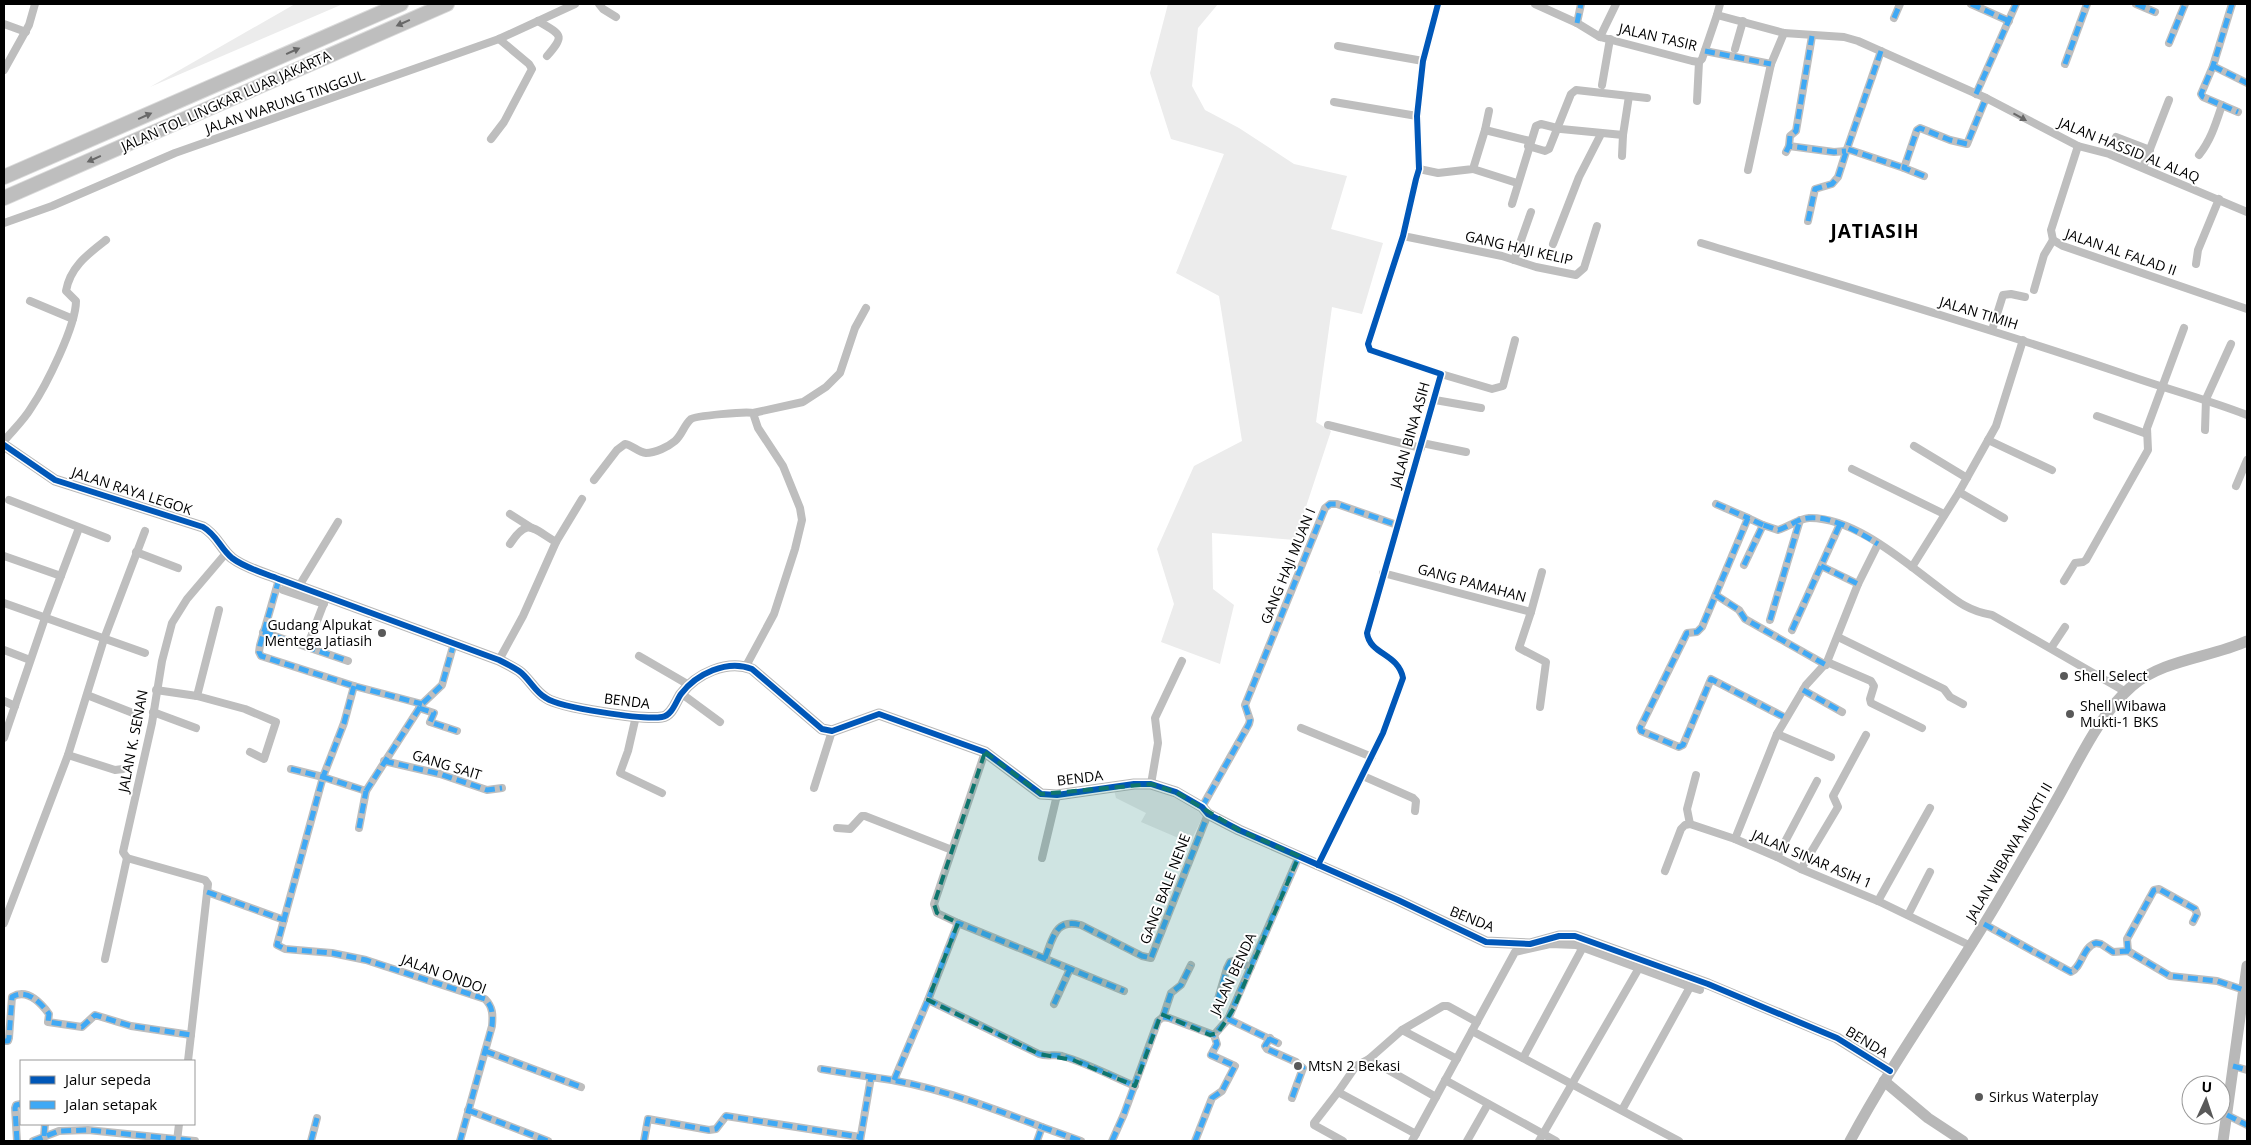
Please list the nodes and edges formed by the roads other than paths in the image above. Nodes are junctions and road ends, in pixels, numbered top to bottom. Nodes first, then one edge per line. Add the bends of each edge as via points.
1 (35, 4) edge
2 (401, 4) edge
3 (447, 4) edge
4 (575, 4) edge
5 (599, 4) edge
6 (1438, 4) edge
7 (1535, 4) edge
8 (1581, 4) edge
9 (1616, 4) edge
10 (1720, 4) edge
11 (1900, 4) edge
12 (1971, 4) edge
13 (2016, 4) edge
14 (2087, 4) edge
15 (2136, 4) edge
16 (2185, 4) edge
17 (2232, 4) edge
18 (2156, 12) dead end
19 (1717, 15) junction
20 (616, 17) dead end
21 (1894, 18) dead end
22 (538, 20) junction
23 (1743, 21) junction
24 (2009, 21) junction
25 (1577, 23) junction
26 (4, 24) edge
27 (26, 32) junction
28 (1784, 33) junction
29 (1600, 36) junction
30 (1812, 36) junction
31 (498, 39) junction
32 (1610, 39) junction
33 (2169, 43) dead end
34 (1338, 46) dead end
35 (1735, 49) dead end
36 (1705, 51) junction
37 (1881, 51) junction
38 (547, 56) dead end
39 (1423, 61) junction
40 (1699, 62) junction
41 (1772, 64) junction
42 (2065, 64) dead end
43 (2213, 66) junction
44 (4, 70) edge
45 (2247, 83) edge
46 (1602, 84) dead end
47 (1976, 94) junction
48 (1629, 96) junction
49 (1647, 98) dead end
50 (1986, 98) junction
51 (2169, 100) dead end
52 (1697, 101) dead end
53 (1334, 102) dead end
54 (2222, 105) junction
55 (1489, 112) dead end
56 (2238, 112) dead end
57 (1417, 116) junction
58 (1558, 128) junction
59 (1484, 130) junction
60 (1601, 134) junction
61 (1623, 135) junction
62 (2116, 137) dead end
63 (492, 139) dead end
64 (1529, 144) junction
65 (2078, 146) junction
66 (1847, 150) junction
67 (2150, 150) junction
68 (2198, 155) dead end
69 (1622, 156) dead end
70 (2143, 167) junction
71 (1418, 168) junction
72 (1904, 168) junction
73 (1473, 169) junction
74 (1748, 170) dead end
75 (1924, 176) dead end
76 (4, 177) edge
77 (1517, 184) junction
78 (4, 198) edge
79 (2219, 199) junction
80 (1512, 204) dead end
81 (1531, 212) dead end
82 (2247, 212) edge
83 (1808, 221) dead end
84 (4, 223) edge
85 (1597, 226) dead end
86 (1403, 236) junction
87 (106, 240) dead end
88 (2053, 240) junction
89 (1701, 243) dead end
90 (1553, 244) dead end
91 (1514, 260) junction
92 (2196, 264) dead end
93 (2034, 290) dead end
94 (2025, 297) dead end
95 (30, 301) dead end
96 (866, 308) dead end
97 (2247, 309) edge
98 (73, 319) junction
99 (2184, 328) dead end
100 (1992, 330) junction
101 (1515, 340) dead end
102 (2023, 340) junction
103 (2231, 344) dead end
104 (1441, 374) junction
105 (2162, 387) junction
106 (2206, 399) junction
107 (1435, 400) junction
108 (1481, 408) dead end
109 (753, 413) junction
110 (2247, 415) edge
111 (2097, 416) dead end
112 (1328, 425) dead end
113 (2205, 430) dead end
114 (2147, 434) junction
115 (1988, 440) junction
116 (4, 441) edge
117 (4, 445) edge
118 (1422, 445) junction
119 (1914, 446) dead end
120 (1466, 452) dead end
121 (2247, 460) edge
122 (1852, 469) dead end
123 (2052, 470) dead end
124 (1967, 478) junction
125 (594, 480) dead end
126 (2236, 486) dead end
127 (1959, 492) junction
128 (582, 499) dead end
129 (9, 500) dead end
130 (1716, 504) dead end
131 (510, 514) dead end
132 (1944, 514) junction
133 (1748, 518) junction
134 (2004, 518) dead end
135 (1800, 520) junction
136 (338, 522) dead end
137 (1763, 524) junction
138 (1840, 524) junction
139 (1396, 525) junction
140 (79, 528) junction
141 (532, 528) junction
142 (145, 531) dead end
143 (107, 538) dead end
144 (556, 542) junction
145 (510, 544) dead end
146 (1878, 544) junction
147 (136, 552) junction
148 (227, 552) junction
149 (4, 556) edge
150 (1744, 565) dead end
151 (248, 566) joint
152 (1821, 566) junction
153 (1912, 567) junction
154 (178, 568) dead end
155 (1542, 572) dead end
156 (1383, 573) junction
157 (61, 576) junction
158 (2064, 581) dead end
159 (281, 584) junction
160 (1858, 584) junction
161 (299, 586) junction
162 (1716, 594) junction
163 (325, 600) junction
164 (4, 603) edge
165 (219, 610) dead end
166 (1531, 612) junction
167 (45, 618) junction
168 (1770, 620) dead end
169 (2065, 627) dead end
170 (1792, 630) dead end
171 (263, 632) junction
172 (1838, 637) junction
173 (104, 639) junction
174 (2247, 641) edge
175 (454, 643) junction
176 (307, 647) junction
177 (2050, 648) junction
178 (4, 650) edge
179 (145, 653) dead end
180 (639, 656) dead end
181 (30, 660) junction
182 (348, 660) dead end
183 (499, 660) junction
184 (1182, 661) dead end
185 (1827, 664) junction
186 (746, 666) junction
187 (354, 686) junction
188 (156, 690) junction
189 (686, 690) junction
190 (1803, 690) junction
191 (2126, 692) junction
192 (87, 696) junction
193 (198, 696) junction
194 (4, 701) edge
195 (1963, 704) dead end
196 (15, 706) junction
197 (420, 706) junction
198 (1540, 707) dead end
199 (153, 712) junction
200 (1842, 712) dead end
201 (138, 714) dead end
202 (636, 716) junction
203 (1786, 718) junction
204 (720, 722) dead end
205 (196, 728) dead end
206 (1301, 728) dead end
207 (1922, 728) dead end
208 (457, 731) dead end
209 (832, 731) junction
210 (1777, 734) junction
211 (1866, 734) dead end
212 (4, 738) edge
213 (250, 752) dead end
214 (985, 752) junction
215 (68, 755) junction
216 (1372, 757) junction
217 (1831, 757) dead end
218 (384, 761) junction
219 (123, 769) dead end
220 (291, 770) dead end
221 (1696, 775) dead end
222 (1363, 776) junction
223 (323, 778) junction
224 (1817, 781) dead end
225 (1151, 784) junction
226 (502, 788) dead end
227 (814, 788) dead end
228 (366, 791) junction
229 (662, 793) dead end
230 (1057, 795) junction
231 (1930, 808) dead end
232 (1205, 810) junction
233 (1415, 811) dead end
234 (1690, 824) junction
235 (358, 828) dead end
236 (837, 828) dead end
237 (1735, 839) junction
238 (952, 850) junction
239 (1299, 856) junction
240 (1778, 857) junction
241 (127, 858) junction
242 (1042, 858) dead end
243 (1318, 864) junction
244 (1801, 869) junction
245 (1665, 871) dead end
246 (1930, 872) dead end
247 (207, 892) junction
248 (1878, 901) junction
249 (1908, 915) junction
250 (284, 920) junction
251 (2193, 922) dead end
252 (4, 923) edge
253 (958, 923) junction
254 (1984, 924) junction
255 (1971, 946) junction
256 (1583, 947) junction
257 (2128, 950) junction
258 (1045, 958) junction
259 (105, 959) dead end
260 (1191, 965) dead end
261 (2247, 966) edge
262 (1251, 967) junction
263 (1639, 968) junction
264 (1070, 969) junction
265 (1690, 987) junction
266 (1700, 990) dead end
267 (2244, 990) junction
268 (1124, 991) dead end
269 (1218, 998) dead end
270 (928, 1000) junction
271 (1054, 1004) dead end
272 (1163, 1017) junction
273 (1228, 1019) junction
274 (1477, 1022) junction
275 (1402, 1030) junction
276 (1472, 1032) junction
277 (191, 1035) junction
278 (1214, 1035) junction
279 (1270, 1038) junction
280 (4, 1041) edge
281 (1278, 1043) dead end
282 (485, 1051) junction
283 (1523, 1058) junction
284 (1369, 1059) junction
285 (1457, 1059) junction
286 (188, 1060) edge
287 (2233, 1066) junction
288 (821, 1069) dead end
289 (2247, 1070) edge
290 (1887, 1076) junction
291 (871, 1077) junction
292 (894, 1080) junction
293 (1445, 1080) junction
294 (2231, 1082) edge
295 (1571, 1084) junction
296 (1135, 1086) junction
297 (581, 1087) dead end
298 (1338, 1092) junction
299 (1436, 1097) junction
300 (1292, 1098) dead end
301 (20, 1104) edge
302 (1488, 1104) junction
303 (468, 1110) junction
304 (1622, 1110) junction
305 (2231, 1117) edge
306 (317, 1118) dead end
307 (2247, 1124) edge
308 (45, 1125) edge
309 (179, 1125) edge
310 (2225, 1125) edge
311 (1042, 1127) junction
312 (44, 1136) junction
313 (135, 1138) edge
314 (1414, 1138) edge
315 (1541, 1138) edge
316 (860, 1139) edge
317 (177, 1140) edge
318 (1670, 1140) edge
319 (17, 1141) edge
320 (33, 1141) edge
321 (195, 1141) edge
322 (311, 1141) edge
323 (460, 1141) edge
324 (548, 1141) edge
325 (644, 1141) edge
326 (1037, 1141) edge
327 (1081, 1141) edge
328 (1112, 1141) edge
329 (1194, 1141) edge
330 (1343, 1141) edge
331 (1467, 1141) edge
332 (1556, 1141) edge
333 (1679, 1141) edge
334 (1850, 1141) edge
335 (1963, 1141) edge
336 (2223, 1141) edge

1 - 27 street
76 -> 2 highway, JALAN TOL LINGKAR LUAR JAKARTA
3 -> 78 highway, JALAN TOL LINGKAR LUAR JAKARTA
4 - 22 street, JALAN WARUNG TINGGUL
5 - 20 street
6 - 39 street, JALAN BINA ASIH
7 - 25 street, JALAN TASIR
8 - 25 street
9 - 29 street
10 - 19 street, JALAN TASIR
11 - 21 street
12 - 24 street
13 - 24 street
14 - 42 street
15 - 18 street
16 - 33 street
17 - 43 street
19 - 23 street
19 - 36 street, JALAN TASIR
22 - 31 street, JALAN WARUNG TINGGUL
22 - 38 street via 560,38
23 - 28 street
23 - 35 street
24 - 47 street
25 - 29 street, JALAN TASIR
26 - 27 street
27 - 44 street
28 - 30 street
28 - 41 street
29 - 32 street, JALAN TASIR
30 - 37 street via 1844,37
30 - 66 street via 1796,131 1790,136 1787,149
31 - 63 street via 532,69
31 - 84 street, JALAN WARUNG TINGGUL via 175,153
32 - 40 street, JALAN TASIR
32 - 46 street
34 - 39 street
36 - 40 street, JALAN TASIR
36 - 41 street
37 - 47 street
37 - 66 street
39 - 57 street, JALAN BINA ASIH
40 - 52 street
41 - 74 street
43 - 45 street
43 - 54 street via 2201,94
47 - 50 street, JALAN HASSID AL ALAQ
48 - 49 street
48 - 58 street via 1576,90 1571,94
48 - 61 street
50 -> 65 street, JALAN HASSID AL ALAQ
50 - 72 street via 1967,144 1918,128
51 - 67 street
53 - 57 street
54 - 56 street
54 - 68 street via 2206,147
55 - 59 street
57 - 71 street, JALAN BINA ASIH
58 - 60 street
58 - 64 street via 1538,125
58 - 64 street via 1547,150
59 - 64 street
59 - 73 street
60 - 61 street
60 - 90 street
61 - 69 street
62 - 67 street
64 - 77 street
65 - 70 street, JALAN HASSID AL ALAQ
65 - 88 street, JALAN AL FALAD II via 2051,230
66 - 72 street
66 - 83 street via 1838,177 1832,184 1815,189
67 - 70 street
70 - 79 street, JALAN HASSID AL ALAQ
71 - 73 street via 1438,173
71 - 86 street, JALAN BINA ASIH
72 - 75 street
73 - 77 street
77 - 80 street
79 - 82 street, JALAN HASSID AL ALAQ
79 - 92 street via 2198,250
81 - 91 street
85 - 91 street, GANG HAJI KELIP via 1584,268 1576,275
86 - 91 street, GANG HAJI KELIP
86 - 104 street, JALAN BINA ASIH via 1368,344 1370,350
87 - 98 street via 83,258 72,274 66,289 76,301
88 - 93 street via 2044,255
88 - 97 street, JALAN AL FALAD II
89 - 100 street, JALAN TIMIH
94 - 100 street via 2003,295
95 - 98 street
96 - 109 street via 855,328 840,373 826,387 803,402
98 - 116 street via 64,344 31,408
99 - 105 street
100 - 102 street, JALAN TIMIH
101 - 104 street via 1503,386 1499,388
102 - 105 street, JALAN TIMIH
102 - 115 street via 1996,426
103 - 106 street
104 - 107 street, JALAN BINA ASIH
105 - 106 street, JALAN TIMIH
105 - 114 street
106 - 110 street, JALAN TIMIH
106 - 113 street
107 - 108 street
107 - 118 street, JALAN BINA ASIH
109 - 125 street via 694,418 675,441 654,452 644,453 624,444
109 - 186 street via 758,428 783,466 802,520 774,614
111 - 114 street
112 - 118 street
114 - 158 street via 2148,450 2086,560 2074,563
115 - 123 street
115 - 124 street
117 - 148 street, JALAN RAYA LEGOK via 55,480 203,527
118 - 120 street
118 - 139 street, JALAN BINA ASIH
119 - 124 street
121 - 126 street
122 - 132 street
124 - 127 street
127 - 132 street
127 - 134 street
128 - 144 street
129 - 140 street
130 - 133 street
131 - 141 street
132 - 153 street
133 - 137 street
133 - 162 street
135 - 137 street via 1778,530
135 - 138 street via 1818,519
135 - 168 street
136 - 161 street
137 - 150 street
138 - 146 street
138 - 152 street
139 - 156 street, JALAN BINA ASIH
139 - 232 street, GANG HAJI MUAN I via 1337,504 1325,508 1245,705 1249,724
140 - 143 street
140 - 157 street
141 - 144 street
141 - 145 street via 520,530
142 - 147 street
144 - 183 street via 524,616
146 - 153 street
146 - 160 street
147 - 154 street
147 - 173 street
148 - 151 street, JALAN RAYA LEGOK
148 - 188 street, JALAN K. SENAN via 187,599 172,623
149 - 157 street
151 - 159 street, BENDA
152 - 160 street
152 - 170 street
153 - 177 street via 1967,609 1992,615
155 - 166 street
156 - 166 street, GANG PAMAHAN
156 - 216 street, JALAN BINA ASIH via 1368,639 1375,648 1397,662 1403,678
157 - 167 street
159 - 161 street, BENDA
159 - 163 street
159 - 171 street
160 - 172 street
161 - 163 street, BENDA
162 - 185 street via 1739,610 1745,620
162 - 203 street via 1702,627 1697,632 1687,633 1641,731 1678,747 1683,745 1711,679
163 - 175 street, BENDA
163 - 176 street
164 - 167 street
165 - 193 street
166 - 198 street, GANG PAMAHAN via 1519,648 1546,662
167 - 173 street
167 - 181 street
169 - 177 street
171 - 176 street
171 - 187 street via 261,656
172 - 185 street
172 - 195 street via 1944,689 1950,697
173 - 179 street
173 - 192 street
174 - 191 street, JALAN WIBAWA MUKTI II via 2160,669
175 - 183 street, BENDA
175 - 197 street via 442,685
176 - 182 street
177 - 191 street
178 - 181 street
180 - 189 street
181 - 196 street
183 - 202 street, BENDA via 519,671 546,698 565,705
184 - 225 street via 1155,718 1158,743
185 - 190 street
185 - 207 street via 1871,681 1874,686 1871,703
186 - 189 street, BENDA via 720,668 698,677
186 - 209 street via 822,730
187 - 197 street
187 - 223 street
188 - 193 street
188 - 199 street, JALAN K. SENAN
189 - 202 street, BENDA via 664,717
189 - 204 street
190 - 200 street
190 - 203 street
191 - 254 street, JALAN WIBAWA MUKTI II via 2089,741
192 - 201 street
192 - 215 street
193 - 213 street via 276,722 264,759
194 - 196 street
196 - 212 street
197 - 208 street via 434,713 430,722
197 - 218 street
199 - 205 street
199 - 241 street, JALAN K. SENAN via 123,852
202 - 229 street via 620,773
203 - 210 street
206 - 216 street
209 - 214 street, BENDA via 879,714
209 - 227 street
210 - 217 street
210 - 237 street
211 - 244 street via 1833,796 1838,807
214 - 230 street, BENDA via 1042,794
214 - 238 street
215 - 219 street via 115,770
215 - 252 street
216 - 222 street, JALAN BINA ASIH
218 - 226 street, GANG SAIT via 440,774 487,790
218 - 228 street
220 - 223 street
221 - 234 street via 1687,809
222 - 233 street via 1414,798
222 - 243 street, JALAN BINA ASIH
223 - 228 street
223 - 250 street
224 - 240 street
225 - 230 street, BENDA
225 - 232 street, BENDA via 1176,792
228 - 235 street
230 - 242 street
231 - 248 street
232 - 239 street, BENDA via 1239,830
232 - 258 street, GANG BALE NENE via 1151,958 1072,923 1058,927
234 - 237 street, JALAN SINAR ASIH 1
234 - 245 street via 1681,830
236 - 238 street via 850,829 865,816
237 - 240 street, JALAN SINAR ASIH 1
238 - 253 street via 934,904 938,913
239 - 243 street, BENDA
239 - 262 street, JALAN BENDA
240 - 244 street, JALAN SINAR ASIH 1
241 - 247 street via 205,880
241 - 259 street, JALAN K. SENAN
243 - 290 street, BENDA via 1486,942 1530,944 1560,936 1575,936 1708,984 1837,1038
244 - 248 street, JALAN SINAR ASIH 1
246 - 249 street
247 - 250 street
247 - 277 street
248 - 249 street, JALAN SINAR ASIH 1
249 - 255 street, JALAN SINAR ASIH 1
250 - 282 street, JALAN ONDOI via 277,946 366,960 484,999 491,1005 493,1016
251 - 257 street via 2197,914 2195,910 2160,888 2154,890 2127,939
253 - 258 street
253 - 270 street
254 - 255 street, JALAN WIBAWA MUKTI II
254 - 257 street via 2071,972 2092,944 2101,944 2113,952
255 - 290 street, JALAN WIBAWA MUKTI II
256 - 263 street
256 - 274 street via 1560,943 1515,952
256 - 283 street
257 - 267 street via 2170,976 2217,981
258 - 264 street
260 - 272 street via 1181,985 1171,993
261 - 267 street
262 - 269 street via 1230,962
262 - 273 street, JALAN BENDA
263 - 265 street
263 - 295 street
264 - 268 street
264 - 271 street
265 - 266 street
265 - 304 street
267 - 287 street
270 - 292 street
270 - 296 street via 1039,1054 1073,1060
272 - 278 street, JALAN BENDA
272 - 296 street via 1158,1021
273 - 278 street, JALAN BENDA
273 - 279 street
274 - 275 street via 1443,1006
274 - 276 street
275 - 284 street
275 - 285 street
276 - 283 street
276 - 285 street
277 - 280 street via 131,1026 95,1015 82,1027 48,1022 49,1014 38,1000 20,995 12,998 9,1038
277 - 286 street
278 - 329 street via 1217,1044 1212,1055 1235,1066 1222,1091 1212,1098
279 - 281 street
279 - 300 street via 1265,1046 1267,1049 1303,1068
282 - 297 street
282 - 303 street, JALAN ONDOI
283 - 295 street
284 - 298 street via 1356,1066
284 - 299 street
285 - 293 street
287 - 289 street
287 - 294 street
288 - 291 street
290 - 334 street, JALAN WIBAWA MUKTI II
290 - 335 street, BENDA via 1928,1118
291 - 292 street
291 - 316 street
292 - 311 street via 982,1104
293 - 299 street
293 - 302 street
295 - 304 street
295 - 315 street
296 - 328 street
298 - 314 street
298 - 330 street via 1314,1125
299 - 314 street
301 - 319 street via 16,1105
302 - 315 street
302 - 331 street
303 - 323 street, JALAN ONDOI
303 - 324 street
304 - 318 street
305 - 307 street
306 - 322 street
308 - 312 street
309 - 317 street
310 - 336 street
311 - 326 street
311 - 327 street
312 - 313 street via 59,1130 88,1130
312 - 320 street
313 - 317 street
315 - 332 street
316 - 325 street via 726,1116 716,1129 709,1130 648,1119
317 - 321 street
318 - 333 street

